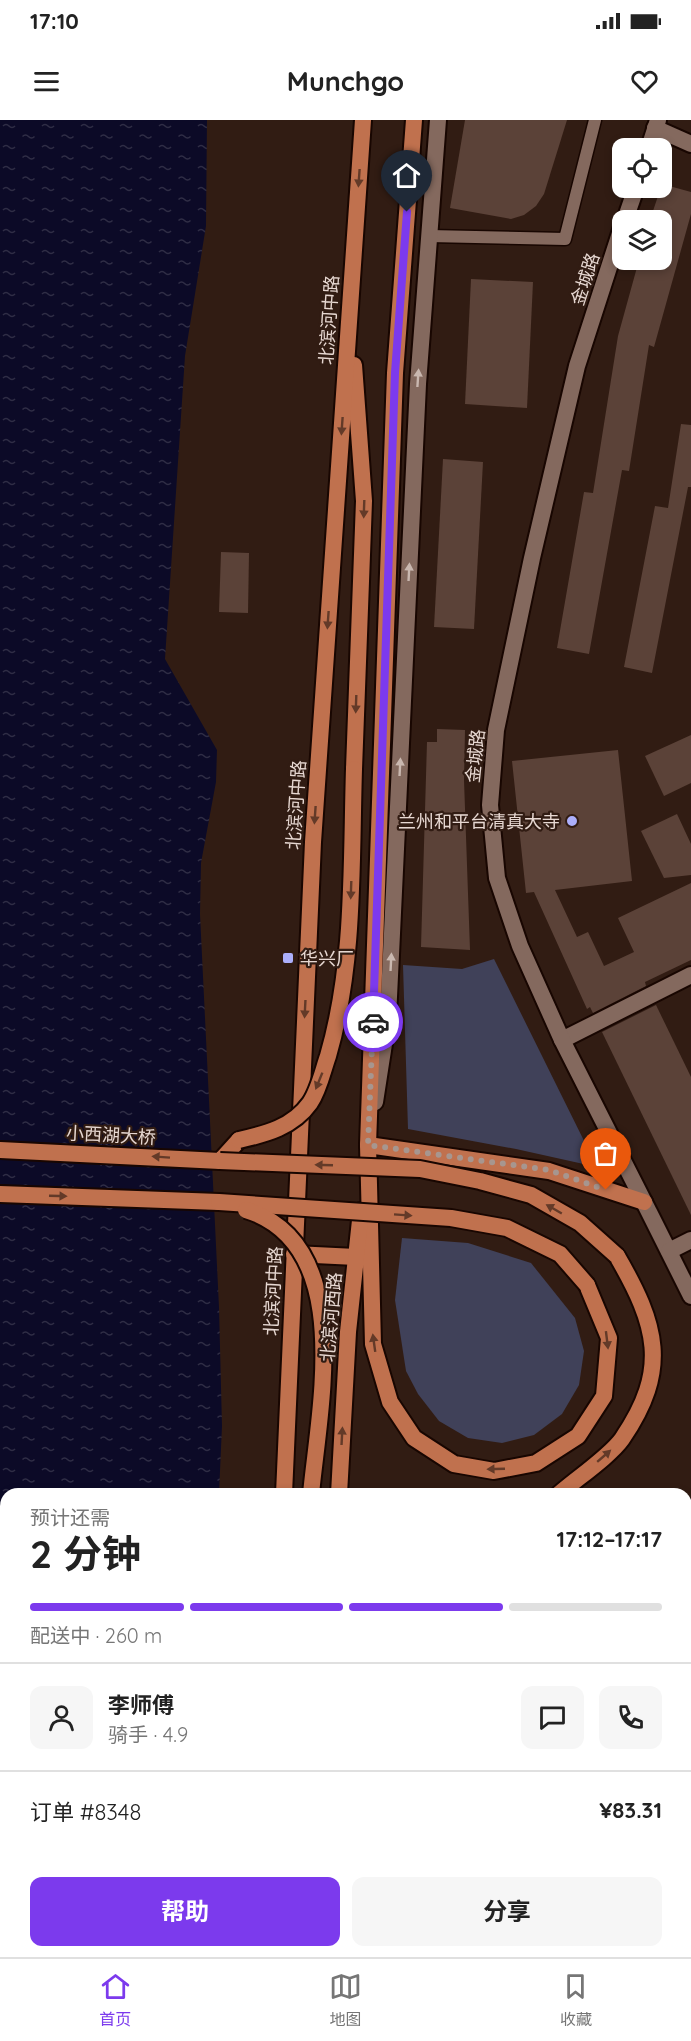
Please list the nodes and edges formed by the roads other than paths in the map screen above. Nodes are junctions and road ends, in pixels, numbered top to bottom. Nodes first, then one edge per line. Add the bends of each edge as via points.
1 (363, 120) edge
2 (414, 120) edge
3 (438, 120) edge
4 (595, 120) edge
5 (657, 124) edge
6 (691, 144) edge
7 (429, 236) junction
8 (612, 258) edge
9 (350, 304) junction
10 (691, 975) edge
11 (562, 1040) junction
12 (368, 1145) junction
13 (0, 1150) edge
14 (220, 1161) junction
15 (0, 1194) edge
16 (219, 1202) junction
17 (644, 1202) junction
18 (691, 1240) edge
19 (669, 1251) junction
20 (294, 1254) junction
21 (356, 1257) junction
22 (691, 1296) edge
23 (284, 1488) edge
24 (312, 1488) edge
25 (339, 1488) edge
26 (566, 1488) edge

1 -> 9 main road, 北滨河中路
2 - 12 main road via 395,373
3 - 7 street
4 - 7 lane via 565,239
5 - 6 street
12 -> 7 street via 388,1018 418,384
8 - 11 street, 金城路 via 577,366 532,558 496,730 492,768 490,805 497,878 520,946
9 -> 14 main road, bridge via 364,501 350,926 336,1026 310,1103 279,1131 239,1140
9 -> 20 main road, 北滨河中路 via 313,842
10 - 11 street
11 - 17 street, 金城路
16 -> 12 main road, bridge via 451,1218 507,1228 560,1254 587,1285 609,1338 604,1396 578,1436 536,1463 494,1471 454,1464 414,1438 390,1402 373,1344
12 - 17 main road via 549,1170
12 - 21 main road, 北滨河西路
14 -> 13 main road, 小西湖大桥
26 -> 14 main road, 小西湖大桥, bridge via 621,1441 651,1384 655,1350 639,1294 617,1257 580,1223 531,1195 480,1181 420,1169
15 -> 16 main road
16 - 24 main road, bridge via 267,1217 303,1252 317,1288 324,1356
17 - 19 street, 金城路
18 - 19 street
19 - 22 street, 金城路
20 - 21 main road
20 - 23 main road, 北滨河中路
25 -> 21 main road, 北滨河西路

